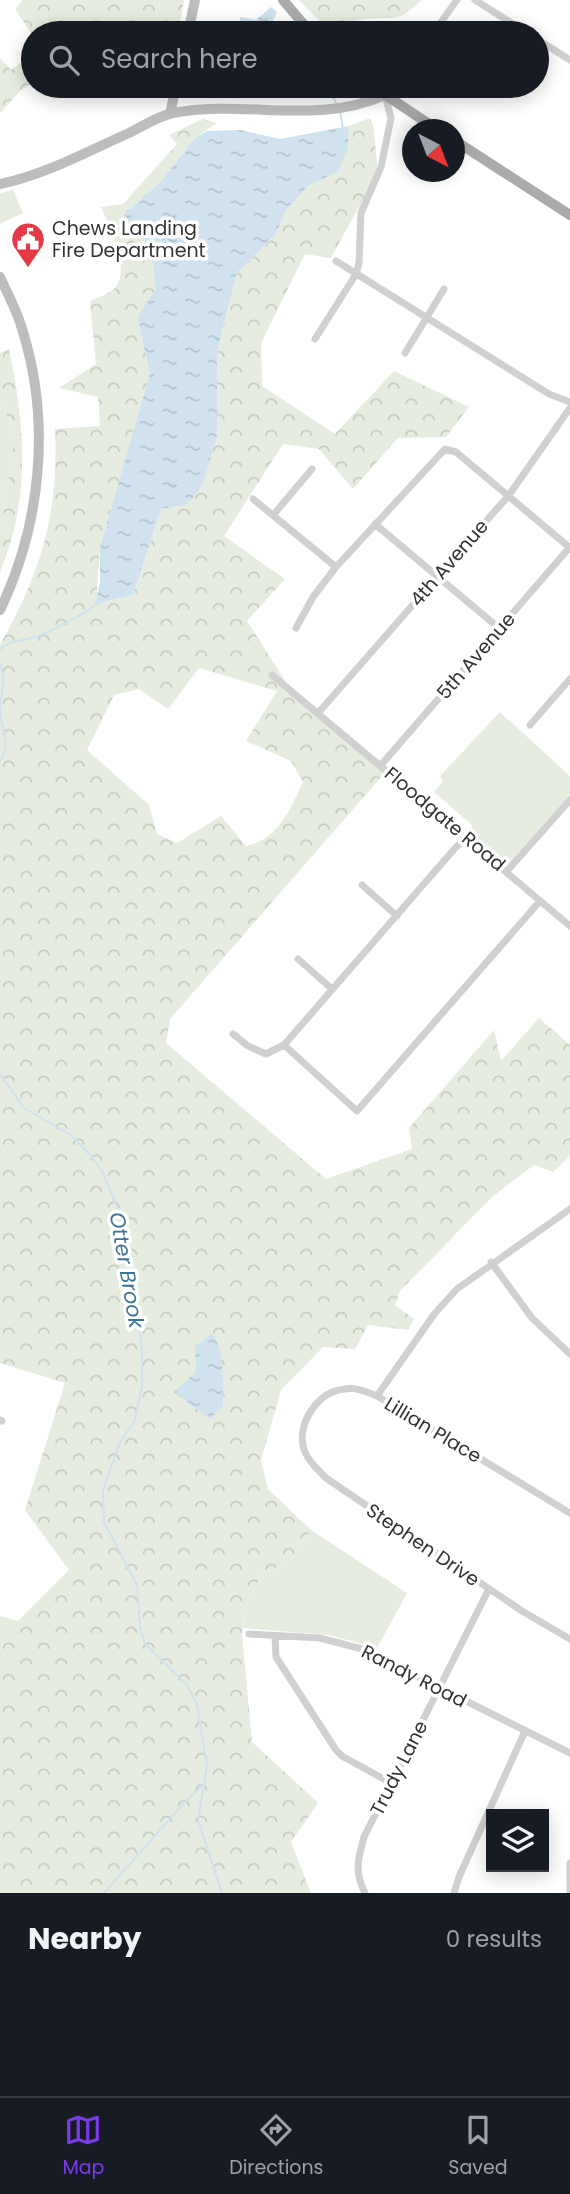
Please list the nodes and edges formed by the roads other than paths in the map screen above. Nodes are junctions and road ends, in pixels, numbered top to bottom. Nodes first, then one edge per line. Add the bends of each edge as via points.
1 (195, 0) edge
2 (283, 0) edge
3 (457, 0) edge
4 (475, 0) edge
5 (191, 21) edge
6 (301, 21) edge
7 (442, 21) edge
8 (508, 21) edge
9 (549, 47) edge
10 (570, 60) edge
11 (173, 98) edge
12 (376, 98) edge
13 (386, 98) edge
14 (390, 98) edge
15 (170, 114) junction
16 (421, 119) edge
17 (465, 147) edge
18 (0, 184) edge
19 (570, 215) edge
20 (336, 261) dead end
21 (356, 274) junction
22 (0, 277) edge
23 (444, 289) dead end
24 (426, 316) junction
25 (315, 339) dead end
26 (405, 354) dead end
27 (570, 402) edge
28 (570, 408) edge
29 (312, 469) dead end
30 (509, 495) junction
31 (254, 499) dead end
32 (274, 514) junction
33 (375, 524) junction
34 (570, 547) edge
35 (336, 568) junction
36 (437, 576) junction
37 (0, 610) edge
38 (296, 628) dead end
39 (499, 629) junction
40 (272, 675) dead end
41 (569, 684) edge
42 (319, 712) junction
43 (530, 725) dead end
44 (382, 765) junction
45 (570, 800) edge
46 (468, 838) junction
47 (507, 871) junction
48 (362, 885) dead end
49 (540, 901) junction
50 (397, 916) junction
51 (570, 926) edge
52 (298, 960) dead end
53 (332, 989) junction
54 (233, 1034) dead end
55 (284, 1045) junction
56 (570, 1209) edge
57 (491, 1262) junction
58 (570, 1354) edge
59 (377, 1396) junction
60 (303, 1430) joint
61 (570, 1513) edge
62 (489, 1589) junction
63 (249, 1634) dead end
64 (275, 1637) junction
65 (570, 1639) edge
66 (439, 1688) junction
67 (525, 1731) junction
68 (570, 1753) edge
69 (391, 1783) junction
70 (570, 1864) edge
71 (365, 1893) edge
72 (454, 1893) edge
73 (570, 1893) edge

1 - 5 main road
2 - 6 main road
3 - 7 street
4 - 8 street
9 - 10 street
11 - 15 main road
12 - 15 main road via 331,111 231,108
13 - 21 street via 391,118 381,167 360,213
14 - 16 main road
15 - 18 main road via 68,160
17 - 19 main road
20 - 21 street
21 - 24 street
21 - 25 street
22 - 37 main road via 29,352 38,466 22,563
23 - 24 street
24 - 26 street
24 - 27 street via 549,394
28 - 30 street, 4th Avenue
29 - 32 street
30 - 33 street via 456,452 445,449
30 - 34 street
30 - 36 street, 4th Avenue
31 - 32 street
32 - 35 street
33 - 35 street
33 - 36 street
34 - 39 street, 5th Avenue
35 - 38 street
36 - 39 street
36 - 42 street, 4th Avenue
39 - 44 street, 5th Avenue
40 - 42 street, Floodgate Road
41 - 43 street
42 - 44 street, Floodgate Road
44 - 46 street, Floodgate Road
45 - 47 street
46 - 47 street, Floodgate Road
46 - 50 street
47 - 49 street, Floodgate Road
48 - 50 street
49 - 51 street, Floodgate Road
49 - 55 street via 357,1111
50 - 53 street
52 - 53 street
53 - 55 street
54 - 55 street via 266,1054
56 - 57 street
57 - 58 street via 532,1318
57 - 59 street via 435,1312
59 - 60 street, Lillian Place via 360,1390 335,1392 314,1406
59 - 61 street, Lillian Place
60 - 62 street, Stephen Drive via 306,1455 326,1478
62 - 65 street, Stephen Drive
62 - 66 street, Trudy Lane
63 - 64 street, Randy Road
64 - 66 street, Randy Road via 343,1642
64 - 69 street via 276,1657 336,1749
66 - 67 street, Randy Road
66 - 69 street, Trudy Lane
67 - 68 street, Randy Road
67 - 72 street
69 - 71 street, Trudy Lane via 364,1836 357,1875
70 - 73 street

